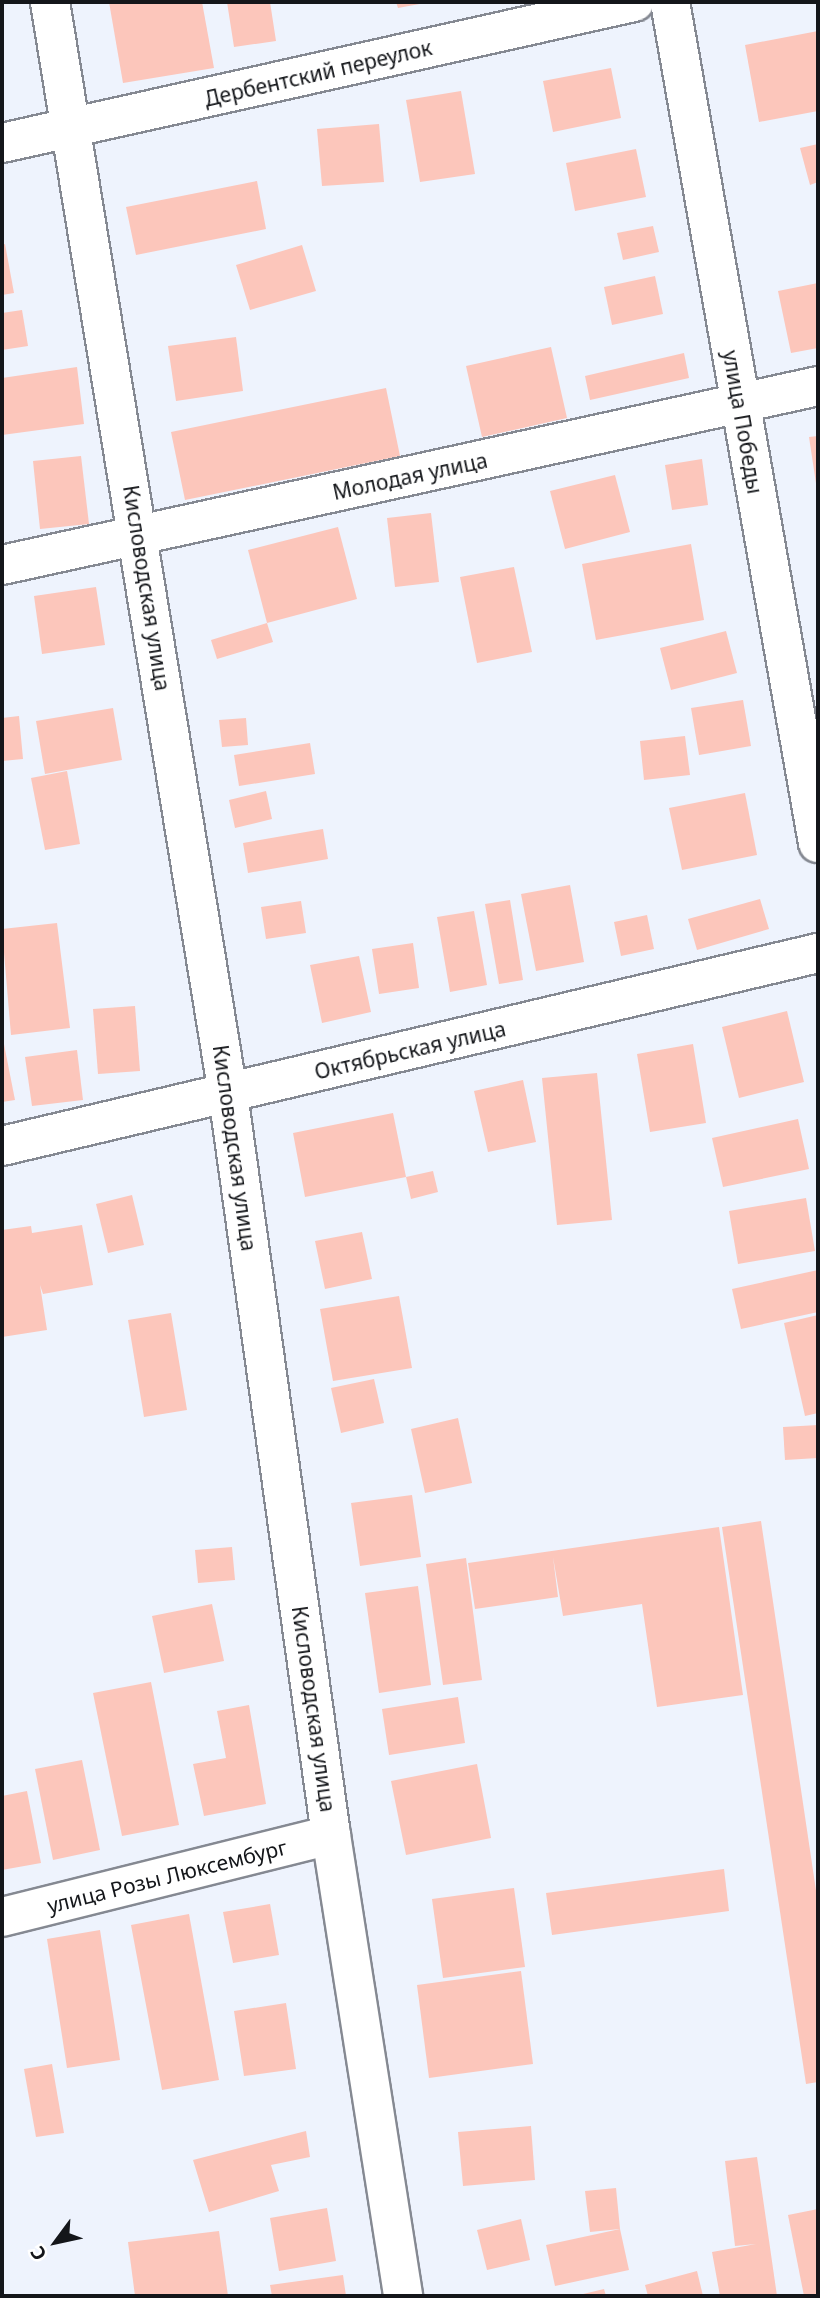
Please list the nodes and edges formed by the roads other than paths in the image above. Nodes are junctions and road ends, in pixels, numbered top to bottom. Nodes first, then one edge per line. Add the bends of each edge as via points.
1 (50, 2) edge
2 (634, 2) edge
3 (670, 2) edge
4 (71, 128) junction
5 (2, 143) edge
6 (818, 386) edge
7 (739, 403) junction
8 (139, 535) junction
9 (2, 565) edge
10 (818, 842) edge
11 (818, 953) edge
12 (228, 1094) junction
13 (2, 1146) edge
14 (331, 1835) junction
15 (2, 1917) edge
16 (403, 2296) edge

1 - 4 street, Кисловодская улица
2 - 4 street, Дербентский переулок
3 - 7 street, улица Победы
4 - 5 street, Дербентский переулок
4 - 8 street, Кисловодская улица
6 - 7 street, Молодая улица
7 - 8 street, Молодая улица
7 - 10 street, улица Победы
8 - 9 street, Молодая улица
8 - 12 street, Кисловодская улица
11 - 12 street, Октябрьская улица
12 - 13 street, Октябрьская улица
12 - 14 street, Кисловодская улица
14 - 15 street, улица Розы Люксембург
14 - 16 street, Кисловодская улица

